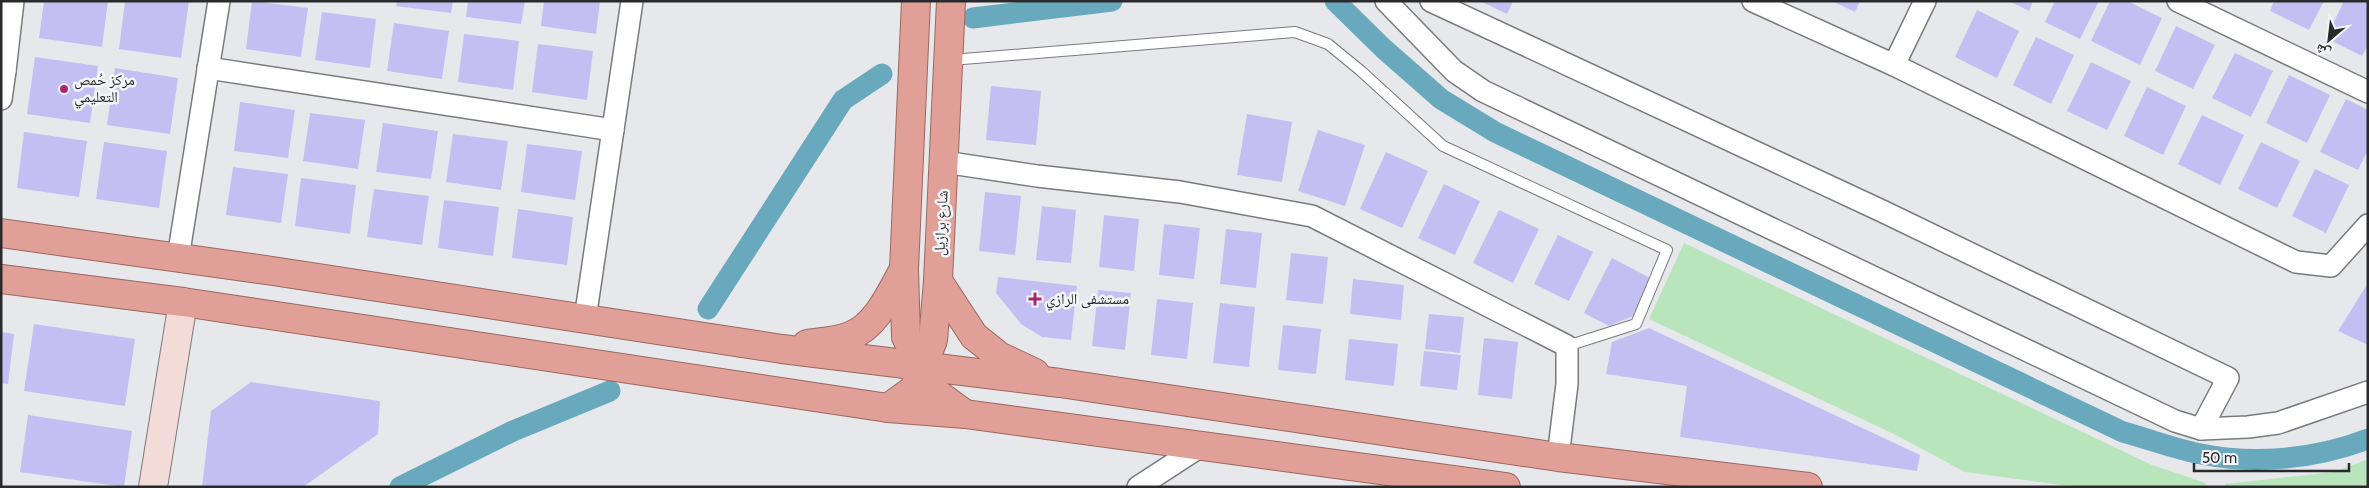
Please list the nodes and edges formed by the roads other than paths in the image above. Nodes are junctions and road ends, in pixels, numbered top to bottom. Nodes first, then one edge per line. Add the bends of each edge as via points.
1 (13, 1) edge
2 (219, 1) edge
3 (632, 1) edge
4 (916, 1) edge
5 (951, 1) edge
6 (1386, 1) edge
7 (1431, 1) edge
8 (1753, 1) edge
9 (1925, 1) edge
10 (2178, 1) edge
11 (950, 60) junction
12 (1894, 65) junction
13 (208, 68) junction
14 (3, 71) edge
15 (2368, 92) edge
16 (1, 99) edge
17 (613, 130) junction
18 (944, 162) junction
19 (2368, 225) edge
20 (1, 233) edge
21 (178, 258) junction
22 (904, 269) junction
23 (1, 279) edge
24 (938, 281) junction
25 (182, 302) junction
26 (585, 319) junction
27 (1567, 346) junction
28 (782, 349) junction
29 (924, 368) junction
30 (1060, 384) junction
31 (2368, 392) edge
32 (888, 408) junction
33 (965, 414) junction
34 (2201, 429) junction
35 (1200, 446) junction
36 (1558, 457) junction
37 (154, 487) edge
38 (1138, 487) edge
39 (1506, 487) edge
40 (1808, 487) edge

1 - 14 street
2 - 13 street
3 - 17 street
4 - 22 highway
5 - 11 highway, شارع برازيل
6 - 34 street via 1454,71 1483,91 2175,421
7 - 34 street via 1882,211 2228,378
8 - 12 street
9 - 12 street
10 - 15 street
11 - 18 highway, شارع برازيل
11 - 27 lane via 1295,32 1328,44 1443,146 1667,250 1636,324
12 - 19 street via 2296,262 2331,266
13 - 17 street
13 - 21 street
14 - 16 street
17 - 26 street
18 - 24 highway, شارع برازيل
18 - 27 street via 1180,192 1312,216
20 - 21 highway
21 - 26 highway
22 - 28 highway via 883,306 869,323 851,336
22 - 29 highway via 906,337
23 - 25 highway
24 - 29 highway, شارع برازيل via 933,340
24 - 30 highway via 974,336 999,356
25 - 32 highway
25 - 37 main road
26 - 28 highway
27 - 36 street via 1567,384
28 - 29 highway
29 - 30 highway
29 - 32 highway, شارع برازيل via 914,388
29 - 33 highway via 935,392
30 - 36 highway
31 - 34 street via 2278,423
32 - 33 highway
33 - 35 highway
35 - 38 street
35 - 39 highway
36 - 40 highway

